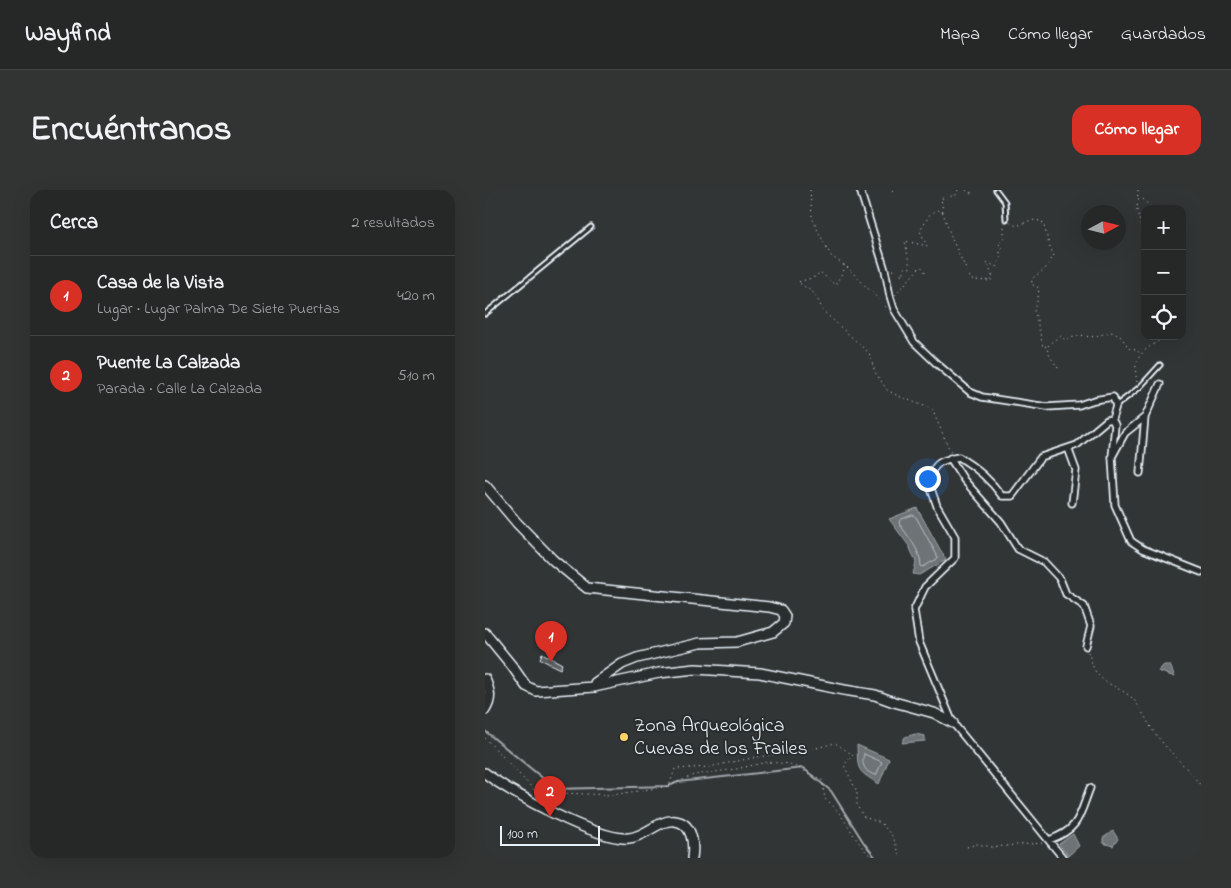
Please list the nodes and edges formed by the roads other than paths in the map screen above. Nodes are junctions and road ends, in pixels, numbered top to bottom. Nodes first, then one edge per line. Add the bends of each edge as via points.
1 (860, 190) edge
2 (996, 190) edge
3 (1006, 219) road end
4 (591, 227) dead end
5 (485, 314) edge
6 (1160, 365) dead end
7 (1160, 384) dead end
8 (1116, 406) junction
9 (1145, 417) junction
10 (1112, 419) junction
11 (1068, 448) junction
12 (1111, 457) junction
13 (951, 458) junction
14 (1140, 473) dead end
15 (485, 485) edge
16 (1072, 503) dead end
17 (1201, 572) edge
18 (485, 633) edge
19 (1086, 646) road end
20 (485, 679) edge
21 (594, 687) junction
22 (487, 706) edge
23 (953, 723) junction
24 (485, 773) edge
25 (1090, 788) dead end
26 (1049, 840) junction
27 (692, 858) edge
28 (1063, 858) edge

1 - 8 street via 894,309 914,342 970,392 982,397 1047,407 1079,406 1113,398
2 - 3 lane via 1005,202
4 - 5 lane
6 - 8 lane
7 - 9 street
8 - 10 street
9 - 12 street via 1125,433
9 - 14 street
10 - 11 street
10 - 12 street via 1115,425
11 - 13 street via 1041,457 1012,496 1002,496 977,468 959,457
11 - 16 street via 1076,470
12 - 17 street via 1115,505 1131,541
13 - 19 street via 964,480 1001,522 1018,550 1044,562 1060,579 1065,594 1084,606 1091,626
13 - 23 street via 933,467 928,480 937,506 955,537 955,558 925,587 914,610 919,642
15 - 21 street via 553,560 587,588 769,608 781,610 785,616 784,623 773,632 737,642 700,643 637,658 595,682
18 - 21 street via 526,686 536,691
20 - 22 street via 490,692
21 - 23 street via 675,670 737,670 875,695 933,713
23 - 26 street
24 - 27 street via 542,808 616,837 639,836 665,822 685,825 693,841
25 - 26 street via 1076,825
26 - 28 street

